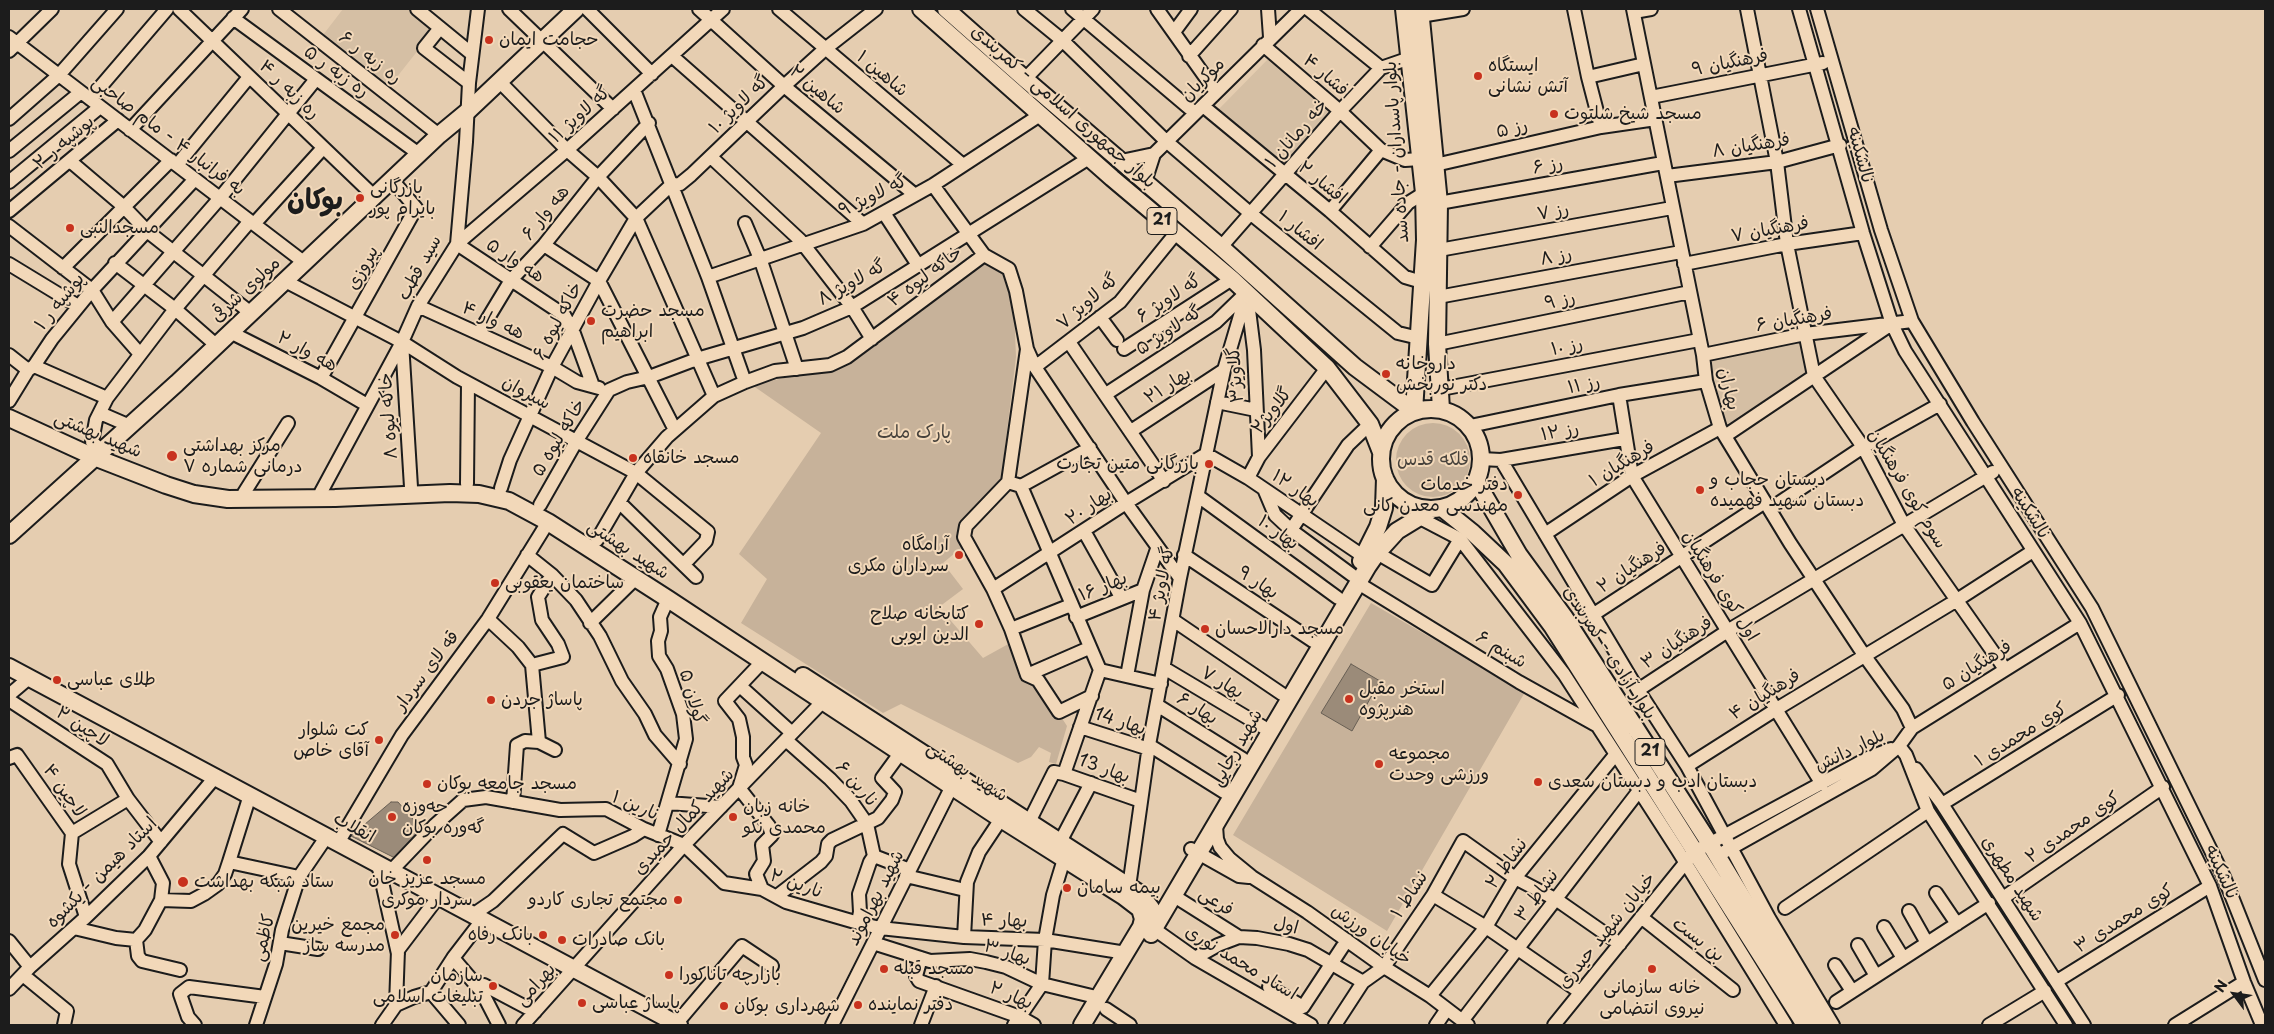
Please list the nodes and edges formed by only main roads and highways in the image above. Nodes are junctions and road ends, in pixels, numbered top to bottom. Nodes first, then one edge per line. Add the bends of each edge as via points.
1 (576, 9) edge
2 (921, 9) edge
3 (946, 9) edge
4 (1404, 9) edge
5 (1420, 12) edge
6 (1418, 78) junction
7 (1427, 162) junction
8 (1441, 409) junction
9 (9, 410) edge
10 (1414, 412) junction
11 (9, 418) edge
12 (1382, 452) junction
13 (98, 454) junction
14 (1385, 478) junction
15 (1476, 481) junction
16 (1438, 508) junction
17 (9, 535) edge
18 (1370, 554) junction
19 (1512, 559) junction
20 (1355, 579) junction
21 (9, 667) edge
22 (826, 698) junction
23 (955, 781) junction
24 (1195, 852) junction
25 (1699, 856) junction
26 (1134, 890) junction
27 (1149, 930) junction
28 (1103, 1003) junction
29 (678, 1024) edge
30 (1082, 1025) edge
31 (1095, 1025) edge
32 (1805, 1025) edge
33 (1820, 1025) edge

1 - 13 main road, مولوی شرقی via 468,111 438,134
2 - 12 main road, بلوار جمهوری اسلامی - کمربندی / 21 via 1247,292 1327,368 1370,424
3 - 10 main road, بلوار جمهوری اسلامی - کمربندی / 21 via 1355,368
4 - 6 main road, بلوار پاسداران - جاده سد via 1410,58
5 - 6 main road, بلوار پاسداران - جاده سد
6 - 7 main road, بلوار پاسداران - جاده سد
7 - 8 main road, بلوار پاسداران - جاده سد via 1439,203 1437,344
7 - 10 main road, بلوار پاسداران - جاده سد
8 - 10 main road, 21
8 - 15 main road via 1457,415 1476,436 1481,459
9 - 13 main road, شهید بهشتی
10 - 12 main road, 21 via 1392,427
11 - 13 main road, شهید بهشتی
12 - 14 main road, 21
13 - 17 main road, مولوی شرقی
13 - 22 main road, شهید بهشتی via 166,485 194,494 228,499 450,493 480,494 509,501 548,522 762,662
13 - 22 main road, شهید بهشتی via 185,485 223,492 321,492 467,484 501,488 540,505 597,540
14 - 16 main road, 21 via 1404,501 1418,507
14 - 18 main road, شهید رجایی via 1384,508
15 - 16 main road via 1456,502
15 - 19 main road, بلوار آزادی - کمربندی / 21
16 - 18 main road, شهید رجایی via 1397,531
16 - 19 main road, بلوار آزادی - کمربندی / 21
18 - 20 main road, شهید رجایی
19 - 25 main road, بلوار آزادی - کمربندی / 21 via 1621,750
19 - 25 main road, بلوار آزادی - کمربندی / 21 via 1565,618
20 - 24 main road, شهید رجایی via 1216,826
20 - 24 main road, شهید رجایی via 1338,598 1243,759
21 - 29 main road, انقلاب
22 - 23 main road, شهید بهشتی
22 - 23 main road, شهید بهشتی via 901,752
23 - 26 main road, شهید بهشتی via 1030,822
23 - 27 main road, شهید بهشتی via 1001,819 1140,909
24 - 26 main road, شهید رجایی via 1164,893 1154,898
24 - 27 main road, شهید رجایی via 1174,896
25 - 32 main road, بلوار آزادی - کمربندی / 21
25 - 33 main road, بلوار آزادی - کمربندی / 21
26 - 27 main road via 1151,908 1154,920
27 - 28 main road, شهید رجایی
27 - 28 main road, شهید رجایی via 1126,953
28 - 30 main road, شهید رجایی
28 - 31 main road, شهید رجایی

